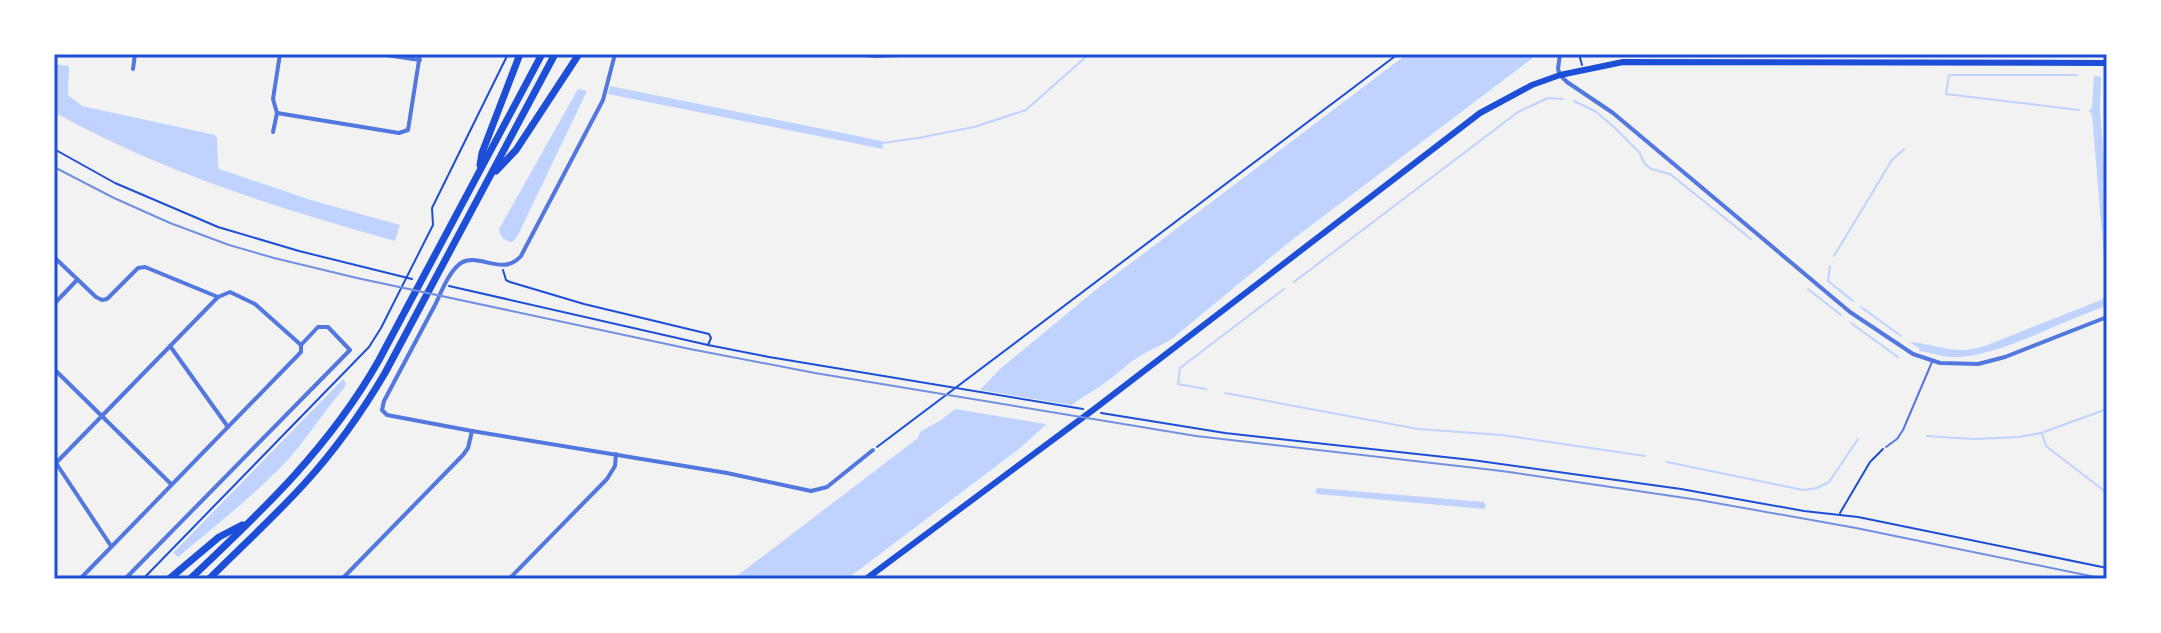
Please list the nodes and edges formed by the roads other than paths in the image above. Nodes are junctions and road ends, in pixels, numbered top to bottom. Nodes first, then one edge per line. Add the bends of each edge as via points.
1 (135, 54) edge
2 (280, 54) edge
3 (379, 54) edge
4 (520, 54) edge
5 (542, 54) edge
6 (555, 54) edge
7 (579, 54) edge
8 (615, 54) edge
9 (851, 54) edge
10 (926, 54) edge
11 (1560, 54) edge
12 (420, 57) edge
13 (2107, 63) edge
14 (133, 69) dead end
15 (1560, 75) junction
16 (277, 113) junction
17 (273, 132) dead end
18 (480, 171) junction
19 (489, 178) junction
20 (54, 257) edge
21 (77, 280) junction
22 (218, 297) junction
23 (54, 304) edge
24 (2107, 317) edge
25 (301, 345) junction
26 (170, 346) junction
27 (1932, 362) junction
28 (54, 369) edge
29 (102, 416) junction
30 (228, 427) junction
31 (472, 431) junction
32 (1886, 447) road end
33 (873, 450) road end
34 (616, 454) junction
35 (55, 463) edge
36 (171, 484) junction
37 (251, 520) junction
38 (111, 546) junction
39 (80, 579) edge
40 (125, 579) edge
41 (169, 579) edge
42 (190, 579) edge
43 (209, 579) edge
44 (342, 579) edge
45 (509, 579) edge
46 (866, 579) edge

1 - 14 street
2 - 16 street via 273,99
3 - 12 street
4 - 18 highway
5 - 18 highway
6 - 19 highway
7 - 19 highway via 516,150
8 - 31 street via 603,100 521,256 512,264 468,260 458,265 384,401 387,415
9 - 10 street
11 - 15 street
12 - 16 street via 408,130 399,133
13 - 15 main road via 1623,62
15 - 27 street via 1613,113 1850,312
15 - 46 main road via 1480,113
16 - 17 street
18 - 37 highway via 360,391 308,462
19 - 43 highway via 385,373 348,430 296,493
20 - 21 street
21 - 22 street via 102,300 145,267
21 - 23 street
22 - 25 street via 230,292 250,301
22 - 26 street
24 - 27 street via 1988,362
25 - 30 street via 301,352
25 - 40 street via 318,327 328,327 350,350
26 - 29 street
26 - 30 street
27 - 32 lane via 1903,430
28 - 29 street
29 - 35 street
29 - 36 street
30 - 36 street
31 - 34 street
31 - 44 street via 463,455
33 - 34 street via 827,487 811,491
34 - 45 street via 607,479
35 - 38 street
36 - 38 street
37 - 41 highway via 219,537
37 - 42 highway
38 - 39 street

